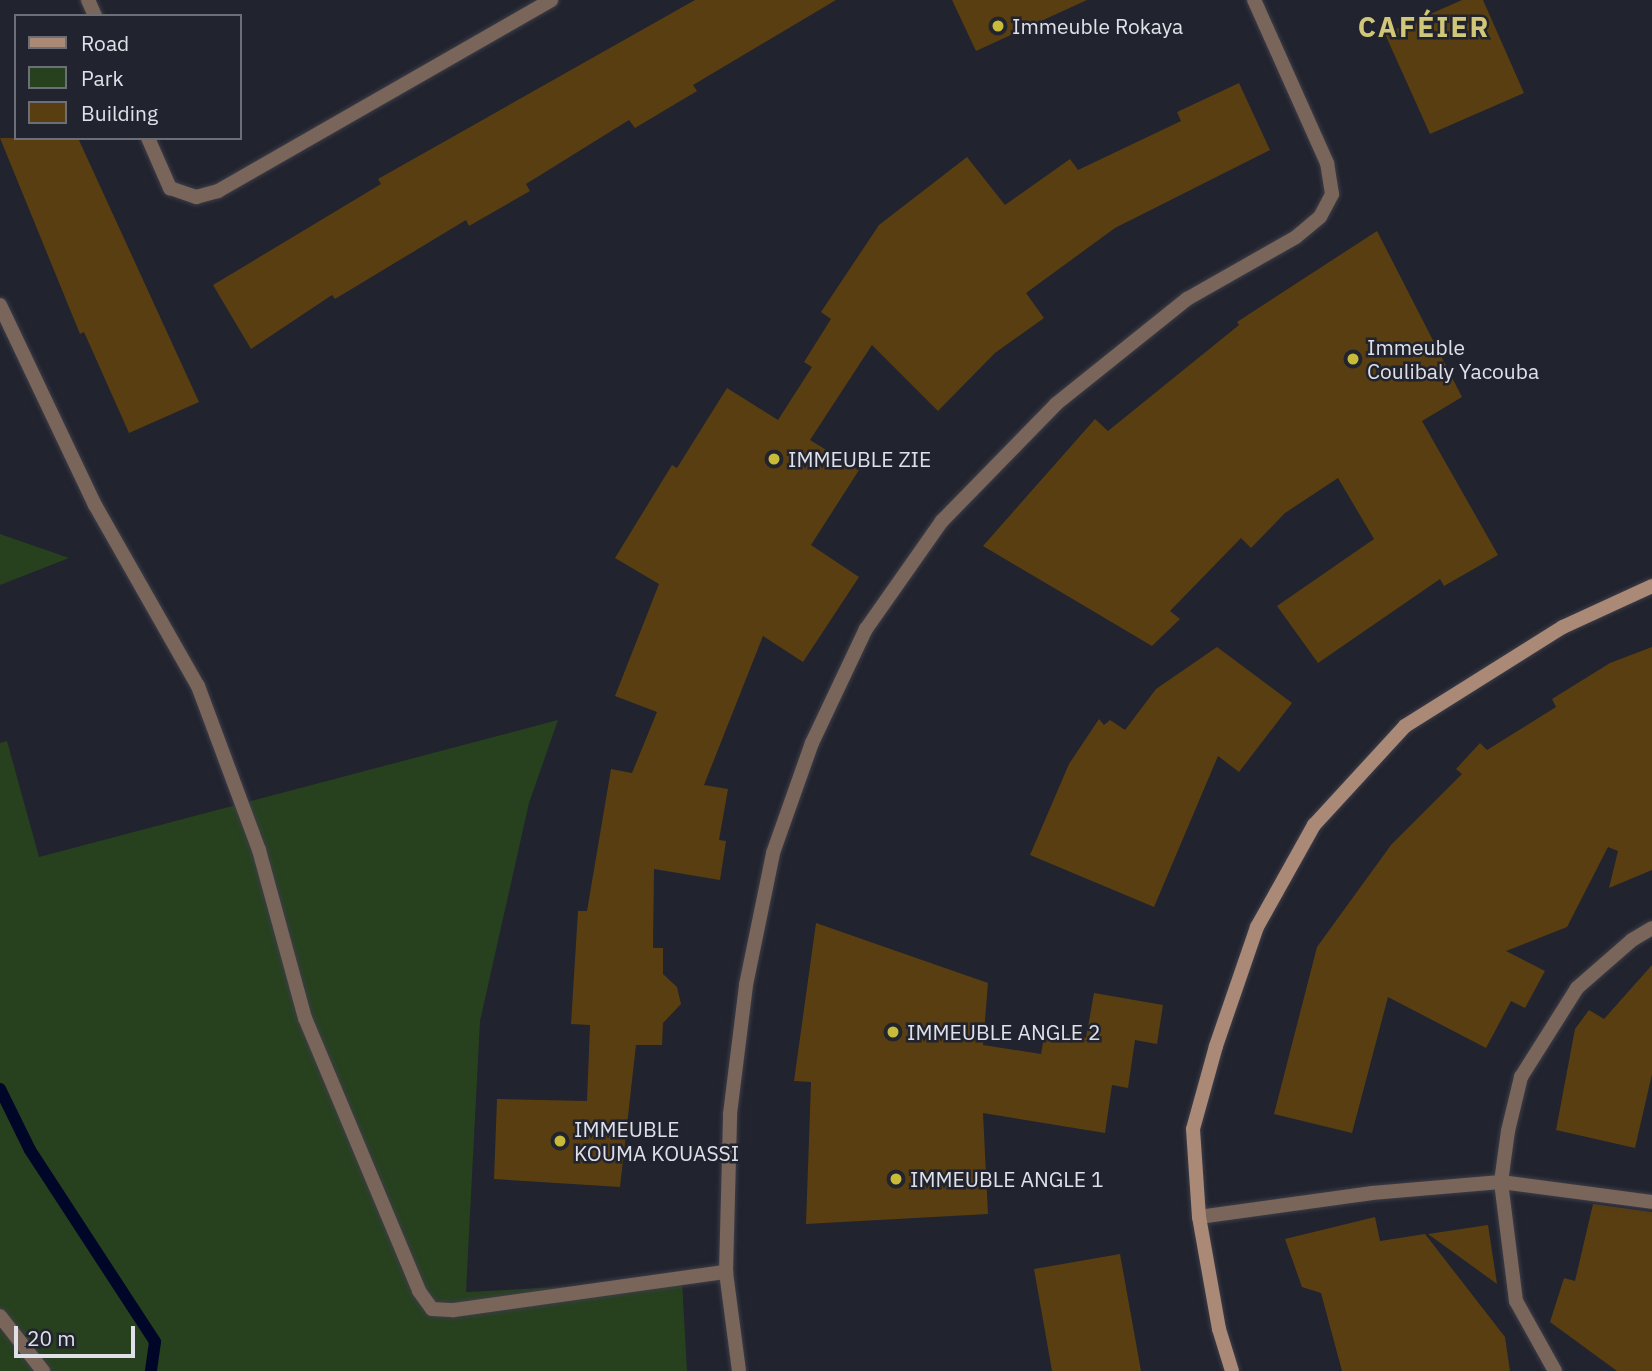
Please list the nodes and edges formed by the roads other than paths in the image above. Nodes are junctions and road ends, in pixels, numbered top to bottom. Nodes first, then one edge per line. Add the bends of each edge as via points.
1 (551, 0) edge
2 (1254, 0) edge
3 (149, 140) edge
4 (0, 305) edge
5 (1652, 586) edge
6 (1652, 928) edge
7 (1501, 1182) junction
8 (1652, 1202) edge
9 (1199, 1217) junction
10 (726, 1272) junction
11 (0, 1316) edge
12 (44, 1371) edge
13 (739, 1371) edge
14 (1233, 1371) edge
15 (1555, 1371) edge

1 - 3 street via 218,191 196,197 170,188
2 - 10 street via 1327,163 1332,194 1320,217 1296,237 1187,299 1055,404 942,521 866,629 812,743 773,853 746,985 730,1114
4 - 10 street via 95,505 198,686 259,850 304,1018 419,1291 432,1309 454,1310
5 - 9 street via 1563,627 1405,726 1314,825 1257,927 1216,1046 1194,1129
6 - 7 street via 1577,988 1545,1034 1521,1077
7 - 8 street
7 - 9 street via 1373,1193
7 - 15 street via 1516,1301
9 - 14 street via 1219,1329
10 - 13 street
11 - 12 street

